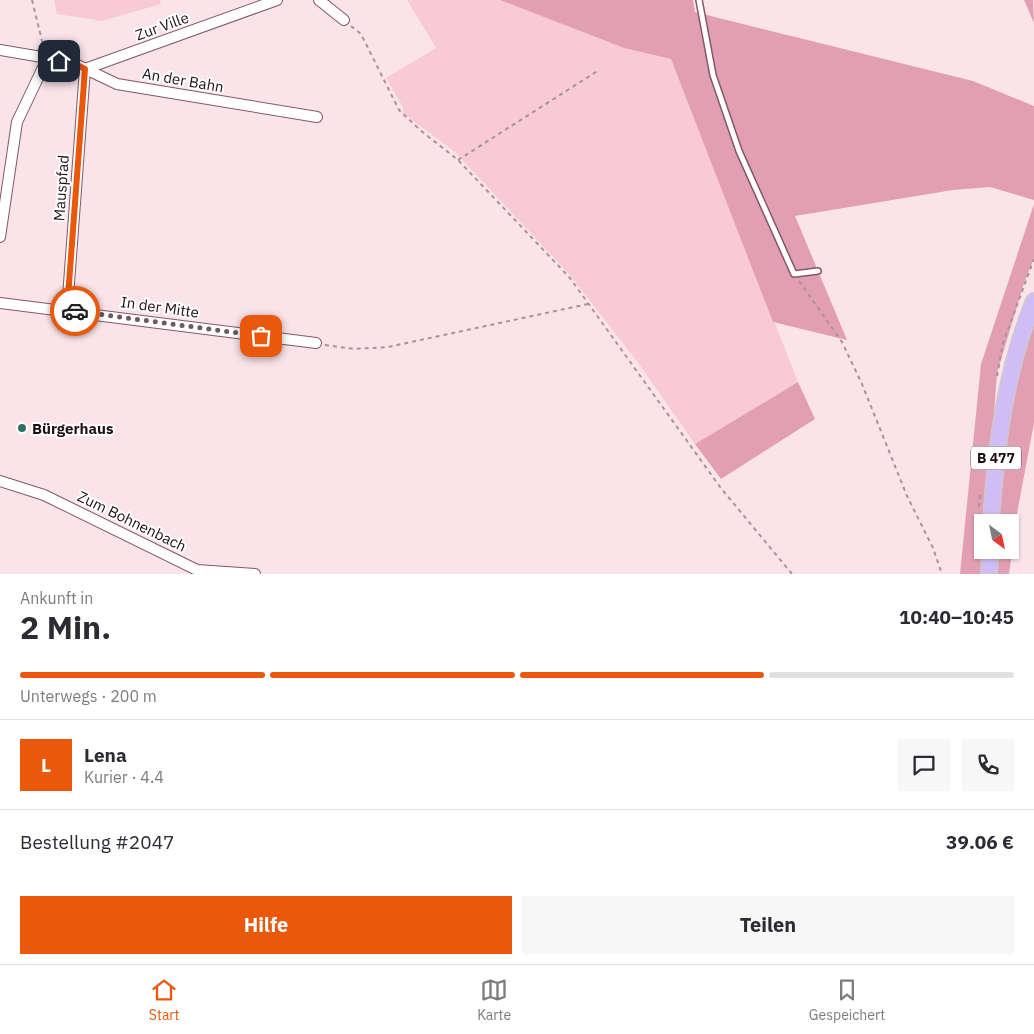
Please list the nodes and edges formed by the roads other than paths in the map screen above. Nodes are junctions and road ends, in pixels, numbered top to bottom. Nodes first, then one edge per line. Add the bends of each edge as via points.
1 (277, 0) edge
2 (319, 0) edge
3 (699, 0) edge
4 (344, 20) road end
5 (0, 50) edge
6 (47, 59) junction
7 (85, 69) junction
8 (317, 117) dead end
9 (0, 237) edge
10 (818, 272) dead end
11 (1034, 301) edge
12 (0, 303) edge
13 (67, 310) junction
14 (316, 343) road end
15 (0, 481) edge
16 (992, 514) edge
17 (990, 559) edge
18 (234, 573) edge
19 (254, 574) edge
20 (989, 574) edge

1 - 7 street, Zur Ville
2 - 4 street
3 - 10 lane via 714,75 739,151 794,274
5 - 6 street, An der Bahn
6 - 7 street, An der Bahn via 71,62
6 - 9 street via 17,122
7 - 8 street, An der Bahn via 117,84
7 - 13 street, Mauspfad
11 - 16 main road, B 477 via 1010,378 999,436
12 - 13 street, In der Mitte
13 - 14 street, In der Mitte
15 - 18 street, Zum Bohnenbach via 44,495 197,570
17 - 20 main road
18 - 19 street, Zum Bohnenbach

